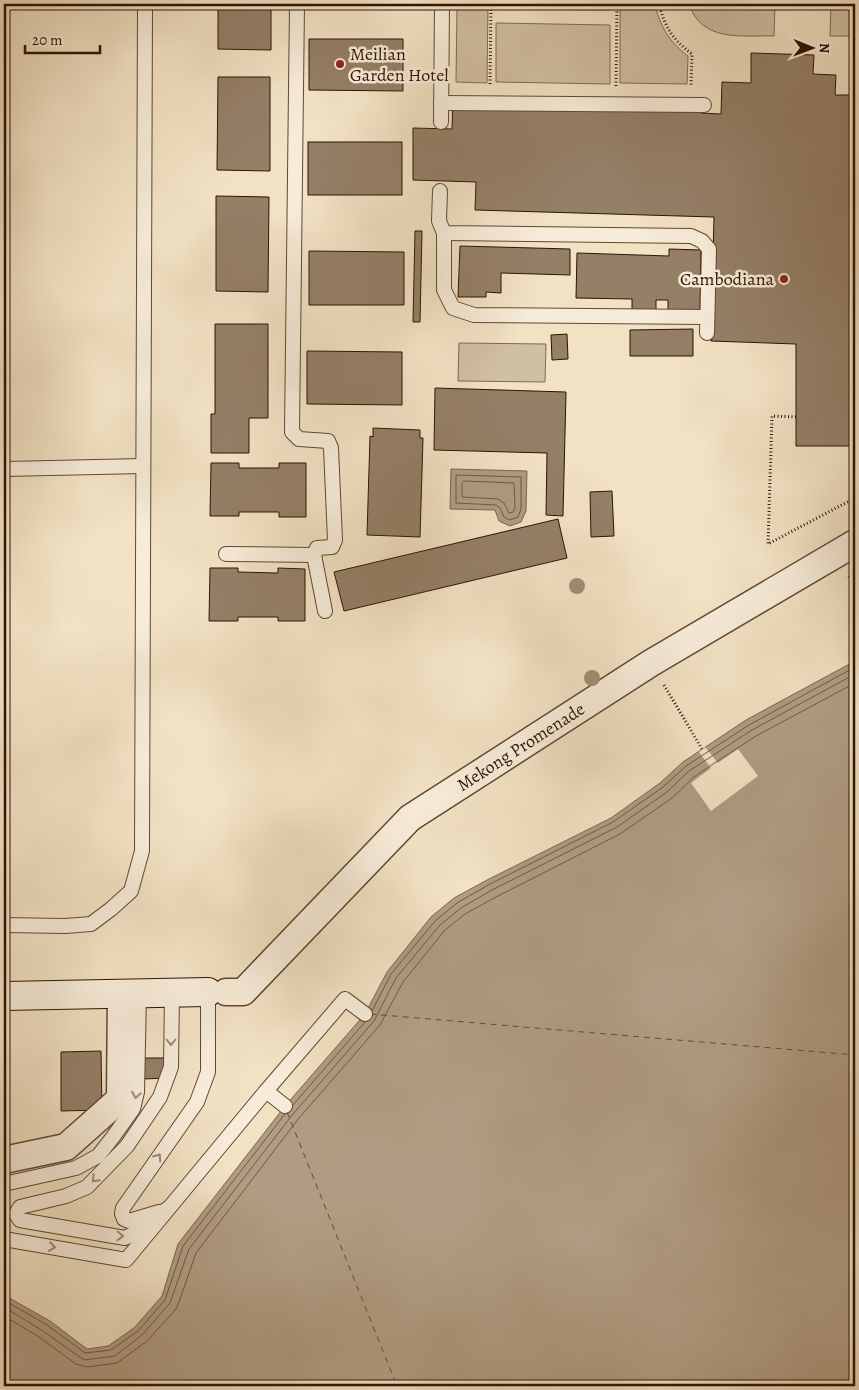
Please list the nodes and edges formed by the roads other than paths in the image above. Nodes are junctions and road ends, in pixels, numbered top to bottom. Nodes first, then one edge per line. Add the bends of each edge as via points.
1 (144, 4) edge
2 (297, 4) edge
3 (442, 4) edge
4 (441, 103) junction
5 (704, 105) dead end
6 (441, 122) dead end
7 (440, 192) dead end
8 (444, 233) junction
9 (707, 317) junction
10 (707, 334) dead end
11 (143, 466) junction
12 (4, 469) edge
13 (855, 543) edge
14 (226, 554) dead end
15 (314, 555) junction
16 (325, 611) dead end
17 (4, 925) edge
18 (217, 992) junction
19 (172, 993) junction
20 (130, 994) junction
21 (4, 996) edge
22 (365, 1014) dead end
23 (266, 1091) junction
24 (285, 1106) dead end
25 (4, 1160) edge
26 (4, 1184) edge
27 (167, 1209) junction
28 (4, 1239) edge

1 - 11 lane
2 - 15 lane via 292,432 299,439 328,441 331,448 335,540 332,547 317,548
3 - 4 lane
4 - 5 lane
4 - 6 lane
7 - 8 lane via 439,221
8 - 9 lane via 444,290 453,308 474,315
8 - 9 lane via 690,236 702,241 709,249
9 - 10 lane
11 - 12 lane
11 - 17 lane via 142,851 131,891 91,924
13 - 18 street, Mekong Promenade via 651,663 410,818 243,992
14 - 15 lane
15 - 16 lane
18 - 19 street
27 -> 18 lane via 129,1221 122,1214 122,1208 197,1102 203,1088 208,1072
19 - 20 street
19 -> 27 lane via 171,1067 160,1097 127,1146 87,1187 66,1196 20,1207 16,1214 20,1220 125,1238 141,1230
20 - 21 street
20 - 25 street via 120,1099 66,1147
20 -> 26 lane via 137,1092 132,1109 114,1137 98,1156 76,1168
22 - 23 lane via 346,999
23 - 24 lane
23 - 27 lane
28 -> 27 lane via 126,1260

